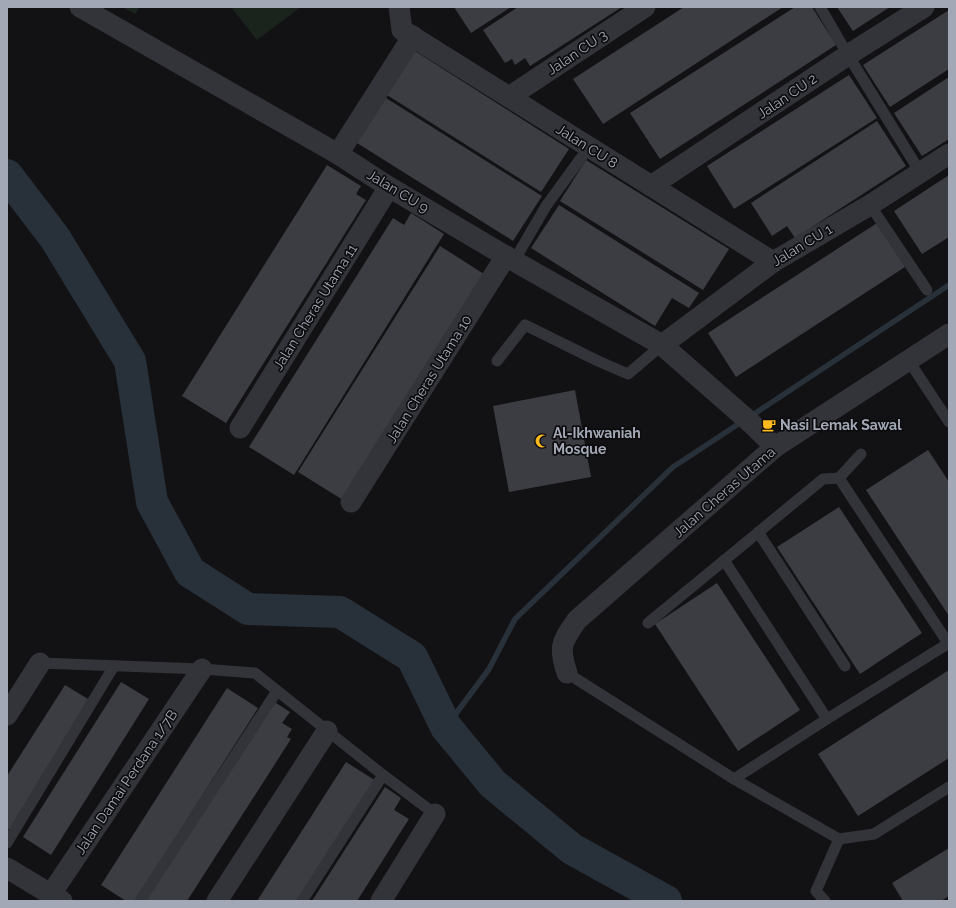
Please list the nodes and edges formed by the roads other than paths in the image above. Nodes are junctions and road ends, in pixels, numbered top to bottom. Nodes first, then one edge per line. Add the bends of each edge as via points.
1 (80, 7) edge
2 (399, 7) edge
3 (645, 7) edge
4 (820, 7) edge
5 (924, 7) edge
6 (408, 33) junction
7 (848, 56) junction
8 (509, 97) junction
9 (589, 147) junction
10 (338, 154) junction
11 (949, 154) edge
12 (920, 172) junction
13 (651, 186) junction
14 (389, 187) junction
15 (870, 205) junction
16 (510, 259) junction
17 (773, 262) junction
18 (927, 290) dead end
19 (949, 334) edge
20 (662, 346) junction
21 (497, 361) dead end
22 (909, 361) junction
23 (949, 422) edge
24 (240, 428) dead end
25 (775, 447) junction
26 (861, 454) dead end
27 (839, 478) junction
28 (351, 502) dead end
29 (758, 532) junction
30 (724, 560) junction
31 (648, 623) dead end
32 (948, 643) edge
33 (40, 663) joint
34 (114, 666) junction
35 (845, 666) dead end
36 (202, 669) junction
37 (567, 673) joint
38 (277, 691) junction
39 (10, 706) edge
40 (827, 718) junction
41 (327, 731) junction
42 (383, 775) junction
43 (734, 779) junction
44 (949, 787) edge
45 (435, 814) joint
46 (839, 839) junction
47 (7, 843) edge
48 (7, 868) edge
49 (56, 898) edge
50 (140, 901) edge
51 (217, 901) edge
52 (302, 901) edge
53 (381, 901) edge
54 (825, 901) edge

1 - 10 street, Jalan CU 9
2 - 6 street
3 - 8 street, Jalan CU 3
4 - 7 lane
5 - 7 street, Jalan CU 2
6 - 8 street, Jalan CU 8
6 - 10 street
7 - 12 lane
7 - 13 street, Jalan CU 2
8 - 9 street, Jalan CU 8
9 - 13 street, Jalan CU 8
9 - 16 lane
10 - 14 street, Jalan CU 9
11 - 12 street, Jalan CU 1
12 - 15 street, Jalan CU 1
13 - 17 street, Jalan CU 8
14 - 16 street, Jalan CU 9
14 - 24 street, Jalan Cheras Utama 11
15 - 17 street, Jalan CU 1
15 - 18 lane
16 - 20 street, Jalan CU 9
16 - 28 street, Jalan Cheras Utama 10
17 - 20 street, Jalan CU 1
19 - 22 street, Jalan Cheras Utama
20 - 21 lane via 628,374 526,326
20 - 25 street, Jalan CU 9
22 - 23 lane
22 - 25 street, Jalan Cheras Utama
25 - 37 street, Jalan Cheras Utama via 577,620 563,640 562,658
26 - 27 lane
27 - 29 lane via 823,479
27 - 32 lane
29 - 30 lane
29 - 35 lane
30 - 31 lane
30 - 40 lane
32 - 40 lane
33 - 34 lane
33 - 39 street
34 - 36 lane
34 - 47 lane
36 - 38 lane via 255,673
36 - 49 street, Jalan Damai Perdana 1/7B
37 - 43 lane
38 - 41 lane
38 - 50 lane
40 - 43 lane
41 - 42 lane
41 - 51 street
42 - 45 lane
42 - 52 lane
43 - 46 lane
44 - 46 lane via 874,834
45 - 53 street
46 - 54 lane via 816,890
48 - 49 street

